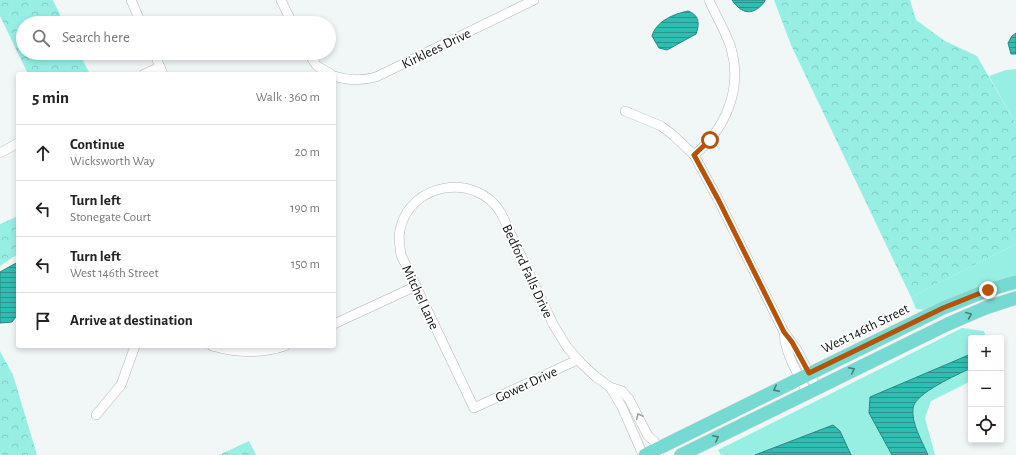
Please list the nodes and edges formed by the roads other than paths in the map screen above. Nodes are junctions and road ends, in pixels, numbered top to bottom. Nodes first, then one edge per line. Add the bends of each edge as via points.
1 (131, 0) edge
2 (281, 0) edge
3 (534, 0) edge
4 (709, 0) edge
5 (138, 16) edge
6 (289, 16) edge
7 (157, 60) edge
8 (312, 60) edge
9 (161, 70) edge
10 (327, 72) edge
11 (336, 76) edge
12 (625, 111) dead end
13 (16, 144) edge
14 (0, 153) edge
15 (694, 155) junction
16 (432, 190) joint
17 (1016, 282) edge
18 (416, 286) junction
19 (1016, 298) edge
20 (336, 323) edge
21 (134, 348) edge
22 (222, 348) edge
23 (275, 348) edge
24 (578, 360) junction
25 (805, 375) junction
26 (610, 387) junction
27 (812, 390) junction
28 (474, 408) joint
29 (96, 415) dead end
30 (651, 454) edge
31 (682, 455) edge

1 - 5 street
2 - 6 street
3 - 11 street, Kirklees Drive via 376,77 352,80
4 - 15 street via 731,47 734,87 722,123 710,140
7 - 9 street
8 - 10 street
12 - 15 street via 661,126
13 - 14 street
15 - 25 street via 784,332 794,346
16 - 18 street, Mitchel Lane via 408,211 400,231 401,255
16 - 24 street, Bedford Falls Drive via 460,187 478,192 492,200 553,324
17 - 25 main road, West 146th Street via 957,302
18 - 20 street
18 - 28 street, Mitchel Lane
27 -> 19 main road via 955,321
21 - 29 street via 121,385
22 - 23 street via 243,352
24 - 26 street, Bedford Falls Drive
24 - 28 street, Gower Drive
25 - 27 street
25 -> 30 main road, West 146th Street
26 - 30 street, Bedford Falls Drive
30 -> 26 street, Bedford Falls Drive via 654,441 648,436 630,398 622,391
31 -> 27 main road

